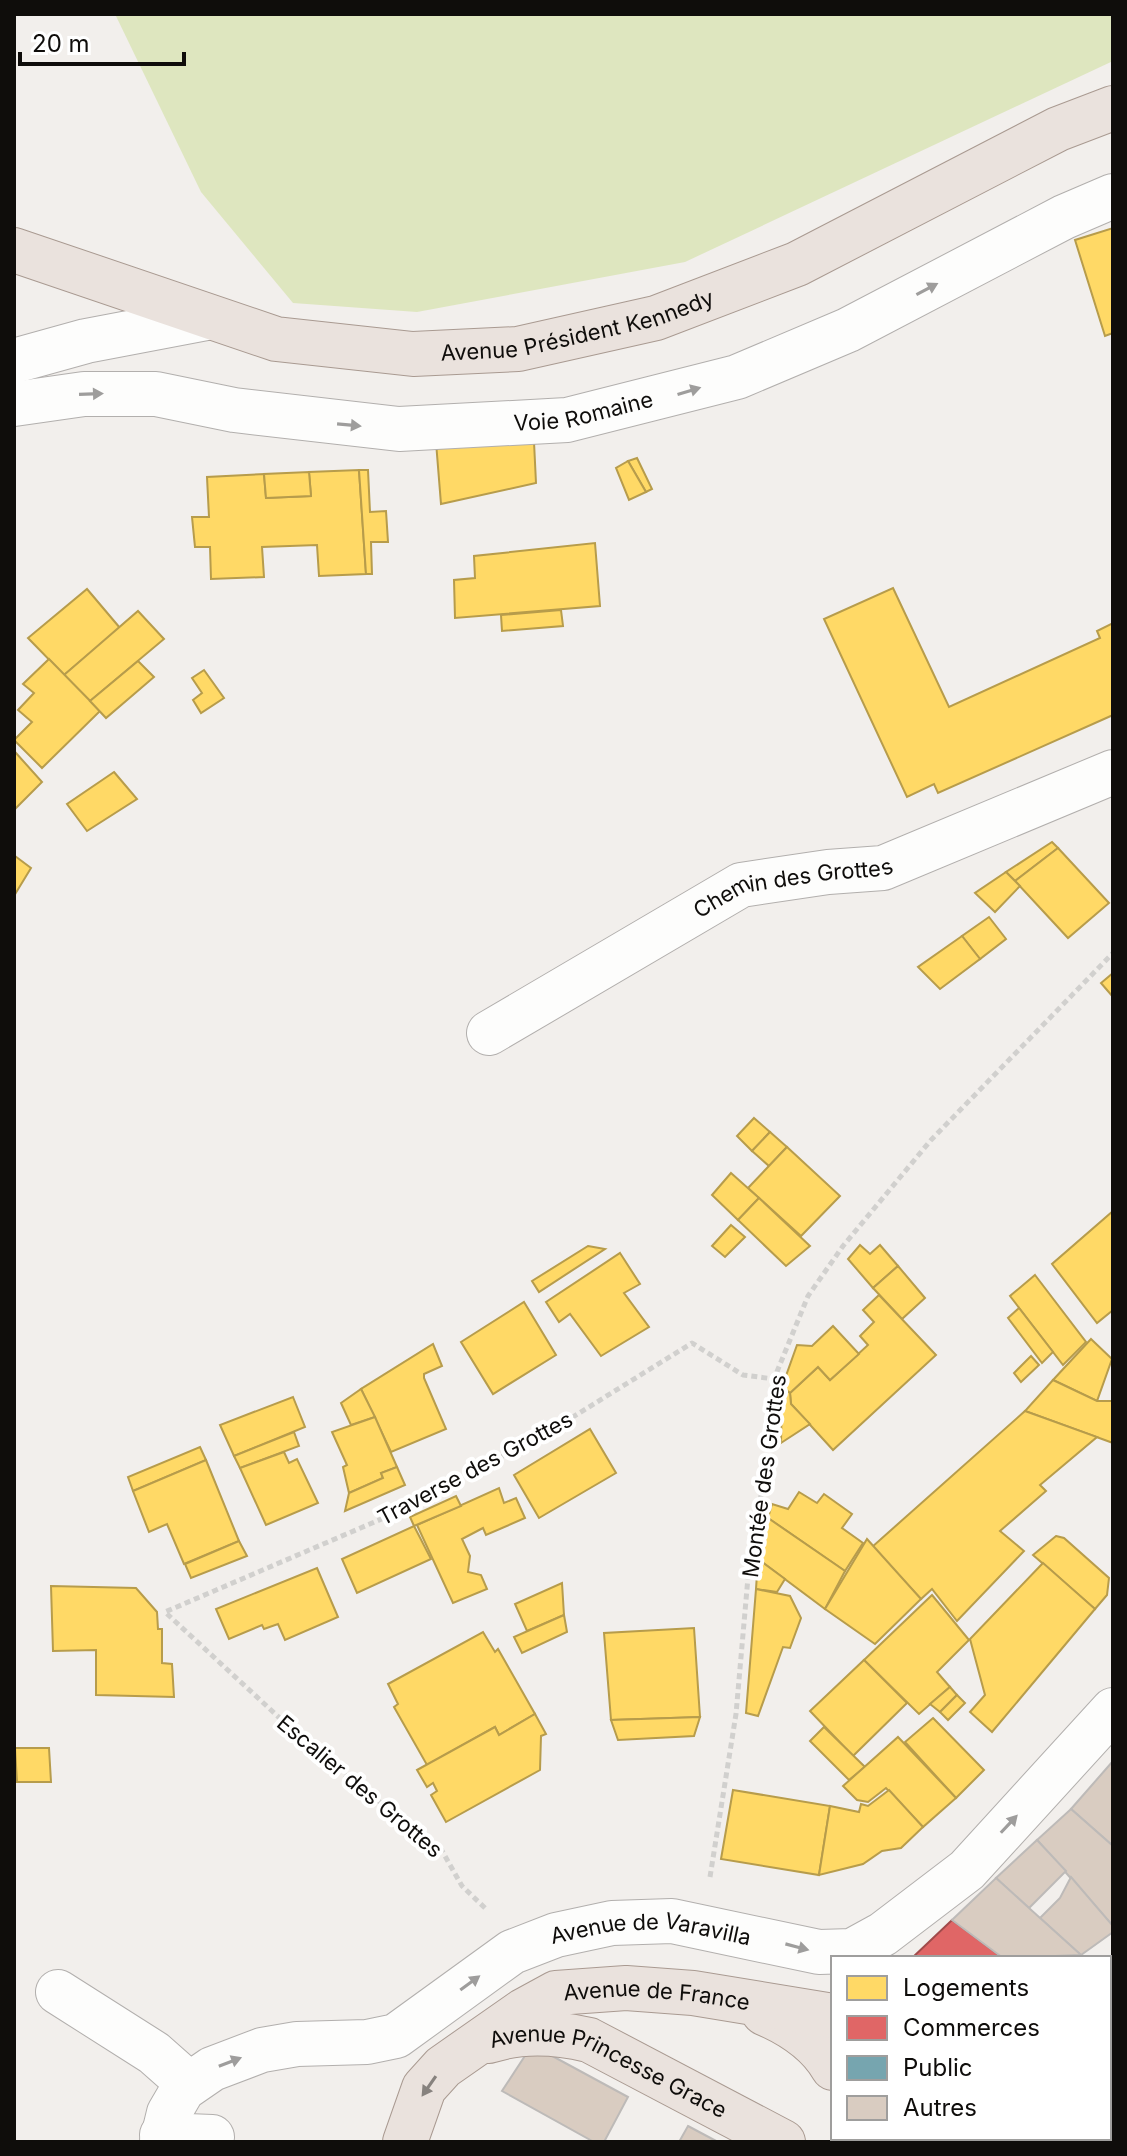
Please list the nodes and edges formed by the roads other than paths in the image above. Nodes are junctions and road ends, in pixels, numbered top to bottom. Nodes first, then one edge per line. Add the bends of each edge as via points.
1 (1113, 108) edge
2 (1113, 196) edge
3 (15, 252) edge
4 (207, 318) junction
5 (14, 361) edge
6 (14, 404) edge
7 (1113, 772) edge
8 (489, 1033) dead end
9 (1113, 1710) edge
10 (58, 1992) dead end
11 (743, 2004) junction
12 (831, 2016) edge
13 (475, 2046) junction
14 (831, 2064) edge
15 (189, 2084) junction
16 (212, 2137) dead end
17 (162, 2139) edge
18 (405, 2142) edge
19 (783, 2142) edge

1 - 4 main road, Avenue Président Kennedy via 1058,129 797,264 656,318 518,349 413,354 276,339
6 -> 2 street, Voie Romaine via 84,394 156,394 234,410 399,429 567,420 737,377 848,330
3 - 4 main road, Avenue Président Kennedy
4 - 5 street
7 - 8 street, Chemin des Grottes via 883,868 741,885
15 -> 9 street, Avenue de Varavilla via 262,2050 396,2036 512,1952 556,1935 612,1923 672,1921 819,1952 852,1951 967,1870
10 - 15 street via 154,2053
11 - 12 main road, Avenue de France
11 - 13 main road, Avenue de France via 693,1993 626,1988 556,1993
11 - 14 main road via 787,2022 824,2052
13 -> 18 main road, Avenue de France via 443,2067 424,2088
13 - 19 main road, Avenue Princesse Grace via 532,2032 589,2040
15 - 17 street, Avenue de Varavilla via 169,2113
16 - 17 street

